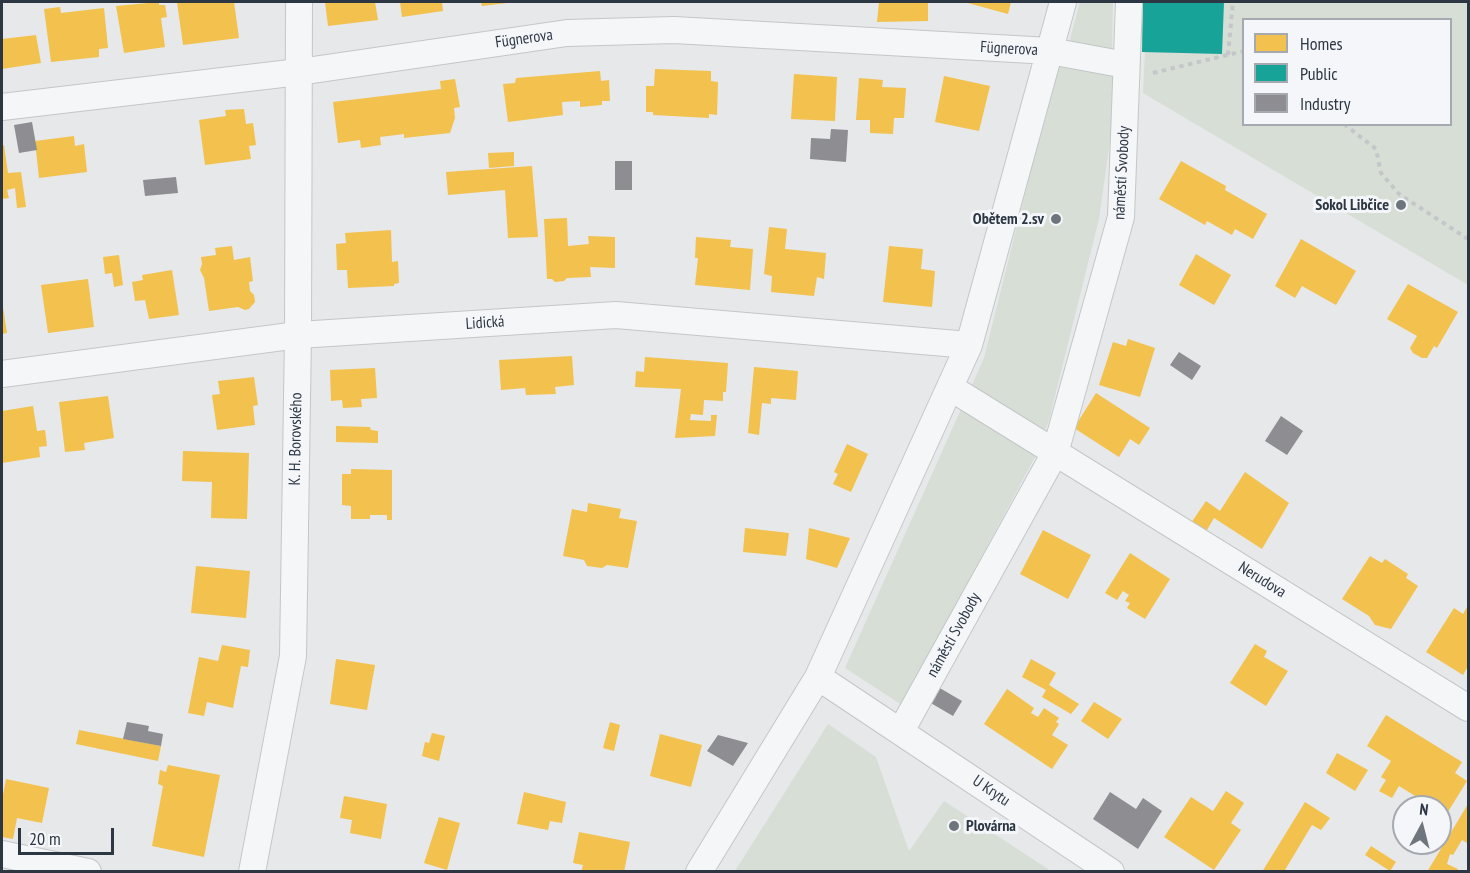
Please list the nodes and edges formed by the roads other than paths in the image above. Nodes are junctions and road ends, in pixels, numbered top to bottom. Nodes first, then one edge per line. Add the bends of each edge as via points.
1 (298, 2) edge
2 (1063, 2) edge
3 (1130, 2) edge
4 (1050, 51) junction
5 (1126, 71) junction
6 (299, 72) junction
7 (2, 107) edge
8 (298, 335) junction
9 (969, 345) junction
10 (2, 374) edge
11 (951, 388) junction
12 (1055, 453) junction
13 (818, 677) junction
14 (1468, 708) edge
15 (901, 731) junction
16 (2, 854) edge
17 (88, 872) edge
18 (252, 872) edge
19 (699, 872) edge
20 (1111, 872) edge

1 - 6 street, K. H. Borovského
2 - 4 street
3 - 5 street, náměstí Svobody
4 - 5 street
4 - 6 street, Fügnerova via 674,30 579,33
4 - 9 street
5 - 12 street, náměstí Svobody via 1121,217
6 - 7 street, Fügnerova
6 - 8 street, K. H. Borovského
8 - 9 street, Lidická via 616,315
8 - 10 street, Lidická
8 - 18 street, K. H. Borovského via 293,656
9 - 11 street
11 - 12 street
11 - 13 street
12 - 14 street, Nerudova
12 - 15 street, náměstí Svobody
13 - 15 street
13 - 19 street
15 - 20 street, U Krytu
16 - 17 street

